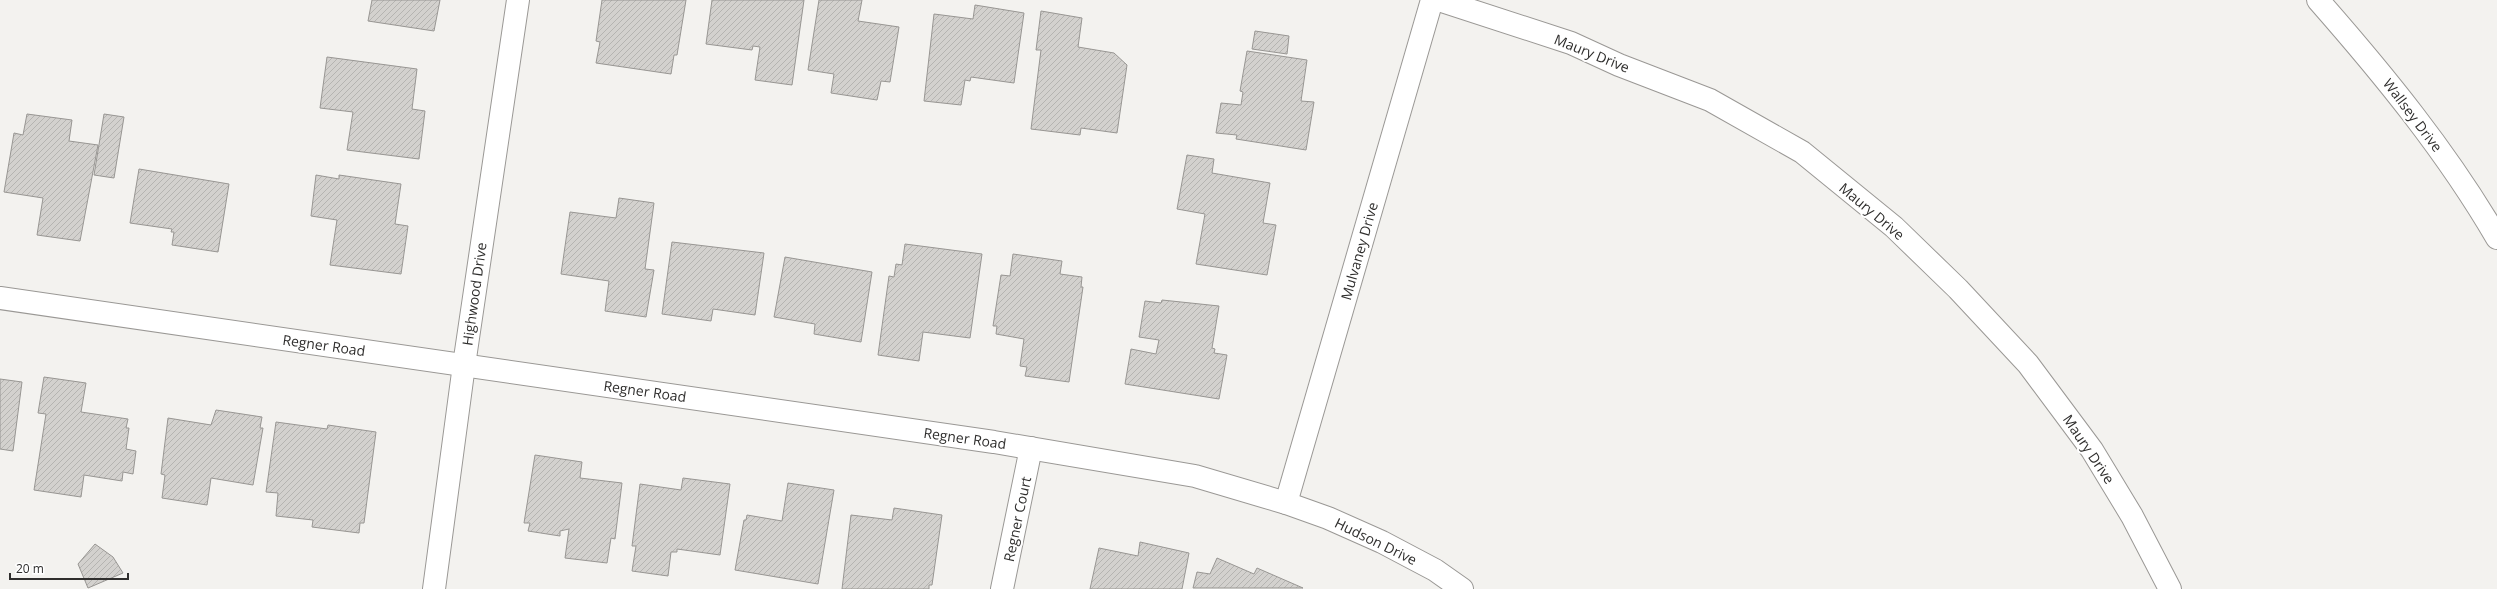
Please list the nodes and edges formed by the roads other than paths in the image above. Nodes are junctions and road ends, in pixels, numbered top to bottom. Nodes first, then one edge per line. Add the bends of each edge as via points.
1 (518, 0) edge
2 (1432, 0) edge
3 (1439, 0) edge
4 (2318, 0) edge
5 (2497, 238) edge
6 (0, 298) edge
7 (464, 365) junction
8 (1031, 448) junction
9 (1286, 503) junction
10 (434, 589) edge
11 (1002, 589) edge
12 (1462, 589) edge
13 (2170, 589) edge

1 - 7 street, Highwood Drive
2 - 9 street, Mulvaney Drive
3 - 13 street, Maury Drive via 1571,43 1619,65 1710,100 1802,152 1894,227 1958,289 2028,364 2092,450 2132,516
4 - 5 street, Wallsey Drive via 2374,64 2425,130 2483,213
6 - 7 street, Regner Road
7 - 8 street, Regner Road
7 - 10 street, Highwood Drive
8 - 9 street, Regner Road via 1195,476
8 - 11 street, Regner Court
9 - 12 street, Hudson Drive via 1382,542 1435,570

